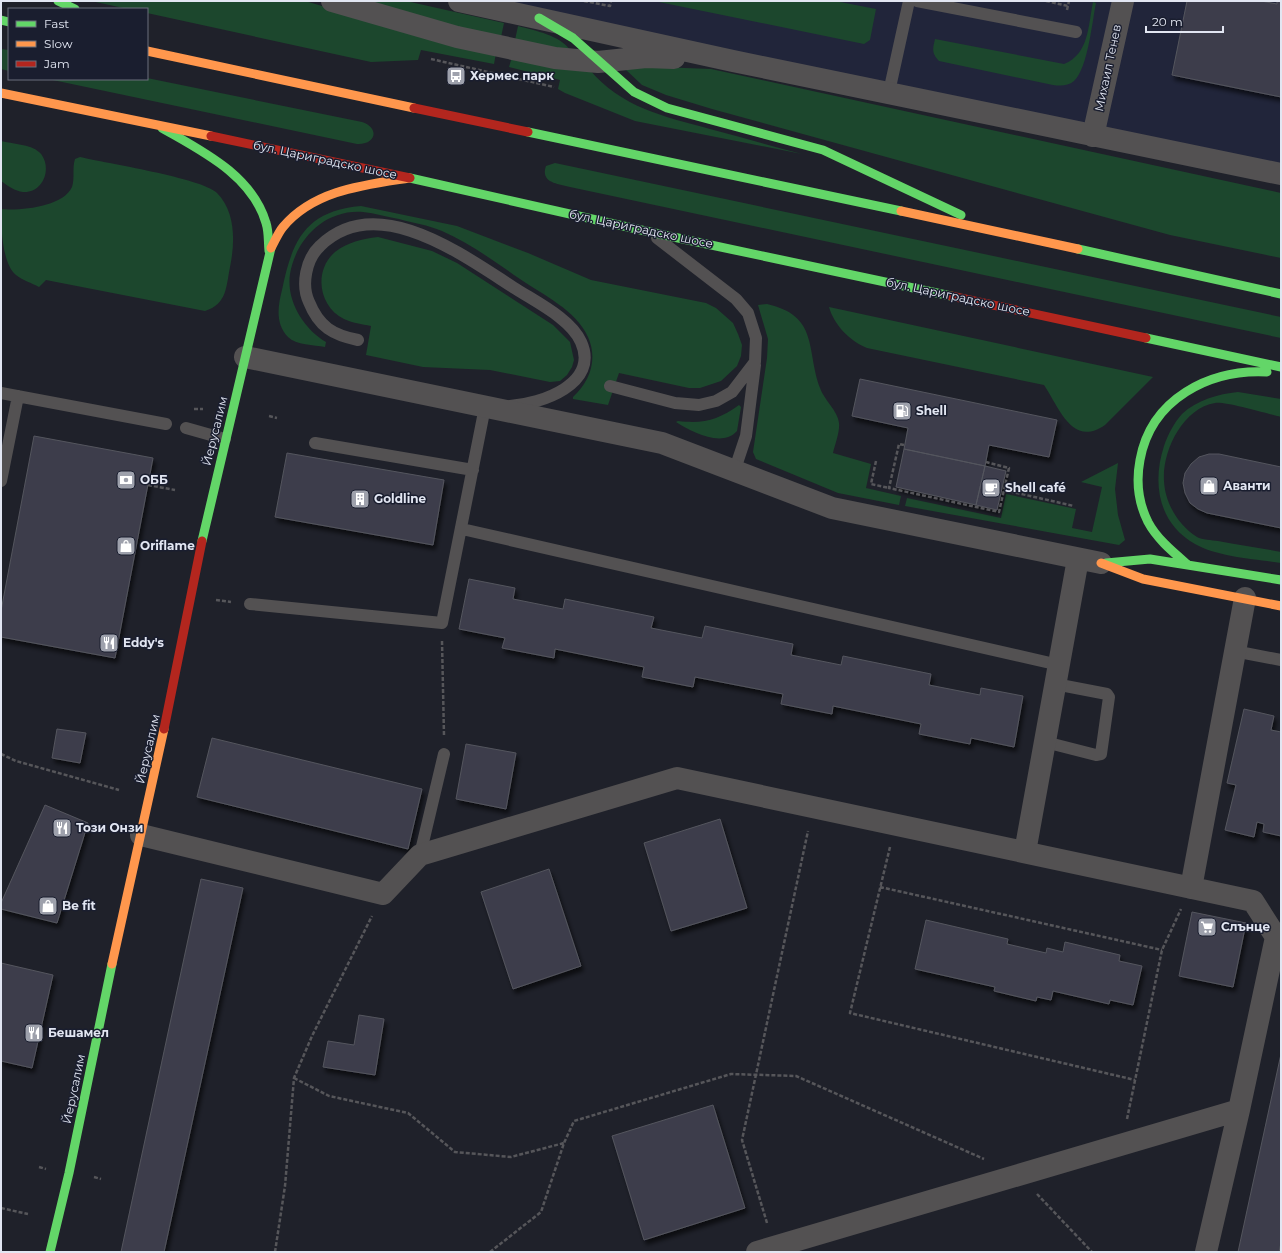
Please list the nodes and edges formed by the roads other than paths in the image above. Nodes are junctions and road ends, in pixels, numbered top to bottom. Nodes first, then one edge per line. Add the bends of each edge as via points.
1 (58, 1) edge
2 (332, 1) edge
3 (460, 1) edge
4 (909, 1) edge
5 (917, 1) edge
6 (1122, 1) edge
7 (73, 8) edge
8 (538, 18) junction
9 (1076, 32) dead end
10 (148, 45) edge
11 (148, 51) edge
12 (170, 56) junction
13 (733, 61) junction
14 (598, 62) junction
15 (889, 92) junction
16 (1, 93) edge
17 (161, 127) junction
18 (1093, 136) junction
19 (1281, 174) edge
20 (412, 178) junction
21 (995, 231) junction
22 (650, 232) junction
23 (269, 251) junction
24 (1281, 294) edge
25 (358, 340) dead end
26 (245, 357) junction
27 (755, 362) junction
28 (1281, 367) edge
29 (1281, 373) edge
30 (610, 386) dead end
31 (1, 393) edge
32 (18, 396) junction
33 (485, 407) junction
34 (166, 424) dead end
35 (186, 428) dead end
36 (225, 439) junction
37 (315, 443) dead end
38 (474, 470) junction
39 (734, 472) junction
40 (1, 481) edge
41 (462, 529) junction
42 (1078, 559) junction
43 (1101, 563) junction
44 (1188, 564) junction
45 (1281, 580) edge
46 (1245, 598) junction
47 (250, 604) dead end
48 (1281, 606) edge
49 (1234, 651) junction
50 (1281, 660) edge
51 (1057, 674) junction
52 (1045, 742) junction
53 (444, 754) road end
54 (141, 835) junction
55 (1025, 852) junction
56 (420, 855) junction
57 (1191, 888) junction
58 (1277, 956) edge
59 (1239, 1110) junction
60 (765, 1250) edge
61 (50, 1252) edge
62 (1206, 1252) edge

1 - 7 main road
2 - 14 street via 505,49
3 - 8 street
4 - 15 lane
5 - 9 lane
6 - 18 street, Михаил Тенев
8 - 13 street
8 - 14 main road via 573,38
10 - 12 main road
11 - 12 main road
12 - 21 main road
13 - 14 street via 646,57
13 - 15 street
14 - 21 main road via 634,92 667,108 823,150
15 - 18 street
16 - 17 main road, бул. Цариградско шосе
17 - 20 main road, бул. Цариградско шосе
17 - 23 main road, Йерусалим via 219,162 249,191 257,202 266,224
18 - 19 street
20 - 22 main road, бул. Цариградско шосе
20 - 23 main road, Йерусалим via 355,187 314,200 283,228
21 - 24 main road
22 - 27 lane via 736,299 748,313 756,338
22 - 28 main road, бул. Цариградско шосе
23 - 26 main road, Йерусалим
25 - 33 lane via 338,335 313,314 307,298 306,281 308,265 315,250 341,230 372,224 404,229 454,249 554,313 577,334 584,351 580,372 565,389 534,402
26 - 33 street
26 - 36 main road, Йерусалим
27 - 30 lane via 732,392 707,403 686,405
27 - 39 lane via 746,436
29 - 44 main road via 1237,373 1196,386 1179,396 1163,412 1150,432 1139,465 1137,486 1141,504 1159,538
31 - 32 lane
32 - 34 lane
32 - 40 lane
33 - 38 lane
33 - 39 street via 662,444
35 - 36 lane
36 - 54 main road, Йерусалим via 205,525 170,708
37 - 38 lane
38 - 41 lane
39 - 42 street via 832,508
41 - 47 lane via 442,623
41 - 51 lane
42 - 43 street
42 - 51 street
43 - 44 main road via 1150,559
43 - 46 main road via 1143,579
44 - 45 main road
46 - 48 main road
46 - 49 street
49 - 50 lane
49 - 57 street
51 - 52 street
51 - 52 lane via 1110,697 1101,754 1096,755
52 - 55 street
53 - 56 lane
54 - 56 street via 383,894
54 - 61 main road, Йерусалим
55 - 56 street via 677,778
55 - 57 street
57 - 58 street via 1253,901 1276,937
58 - 59 street
59 - 60 street
59 - 62 street

